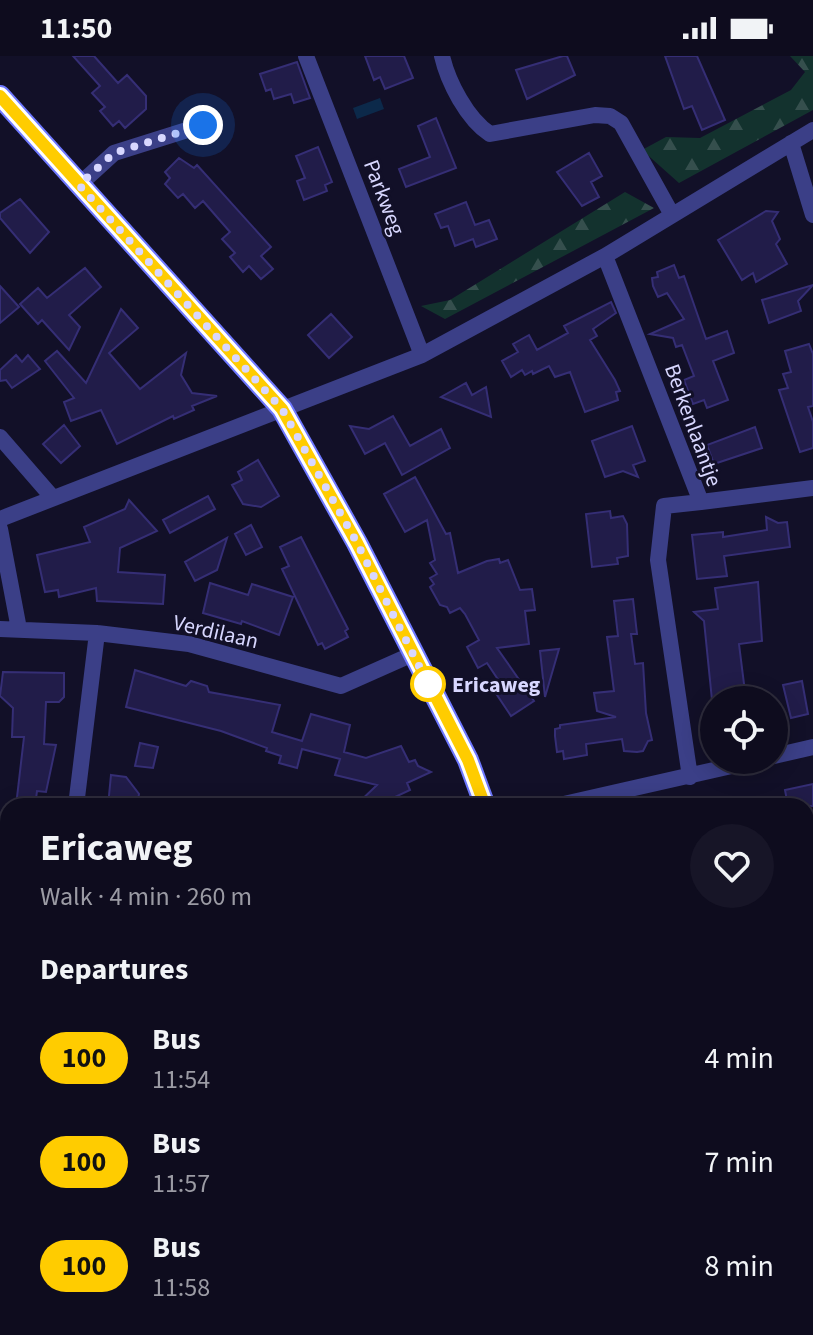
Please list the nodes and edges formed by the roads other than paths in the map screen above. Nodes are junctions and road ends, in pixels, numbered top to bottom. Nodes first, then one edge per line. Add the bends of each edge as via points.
1 (306, 56) edge
2 (442, 56) edge
3 (0, 96) edge
4 (203, 125) dead end
5 (813, 130) edge
6 (791, 143) junction
7 (79, 185) junction
8 (671, 213) junction
9 (813, 215) edge
10 (605, 256) junction
11 (422, 355) junction
12 (282, 409) junction
13 (0, 437) edge
14 (813, 488) edge
15 (53, 498) junction
16 (701, 502) junction
17 (0, 519) edge
18 (0, 529) edge
19 (0, 629) edge
20 (19, 629) junction
21 (97, 633) junction
22 (413, 654) junction
23 (813, 747) edge
24 (788, 753) edge
25 (702, 774) edge
26 (690, 777) junction
27 (77, 798) edge
28 (482, 798) edge
29 (615, 798) edge

1 - 11 street, Parkweg
2 - 8 street via 445,72 478,126 490,134 595,115 621,123
3 - 7 main road
4 - 7 street via 114,153
5 - 6 street
6 - 8 street
6 - 9 street
7 - 12 main road
8 - 10 street
10 - 11 street
10 - 16 street, Berkenlaantje
11 - 12 street
12 - 15 street
12 - 22 main road
13 - 15 street
14 - 16 street
15 - 17 street
16 - 26 street, Berkenlaantje via 664,506 658,560
18 - 20 street
19 - 20 street, Verdilaan
20 - 21 street, Verdilaan
21 - 22 street, Verdilaan via 189,644 341,686
21 - 27 street
22 - 28 main road
23 - 24 street
25 - 26 street
26 - 29 street

